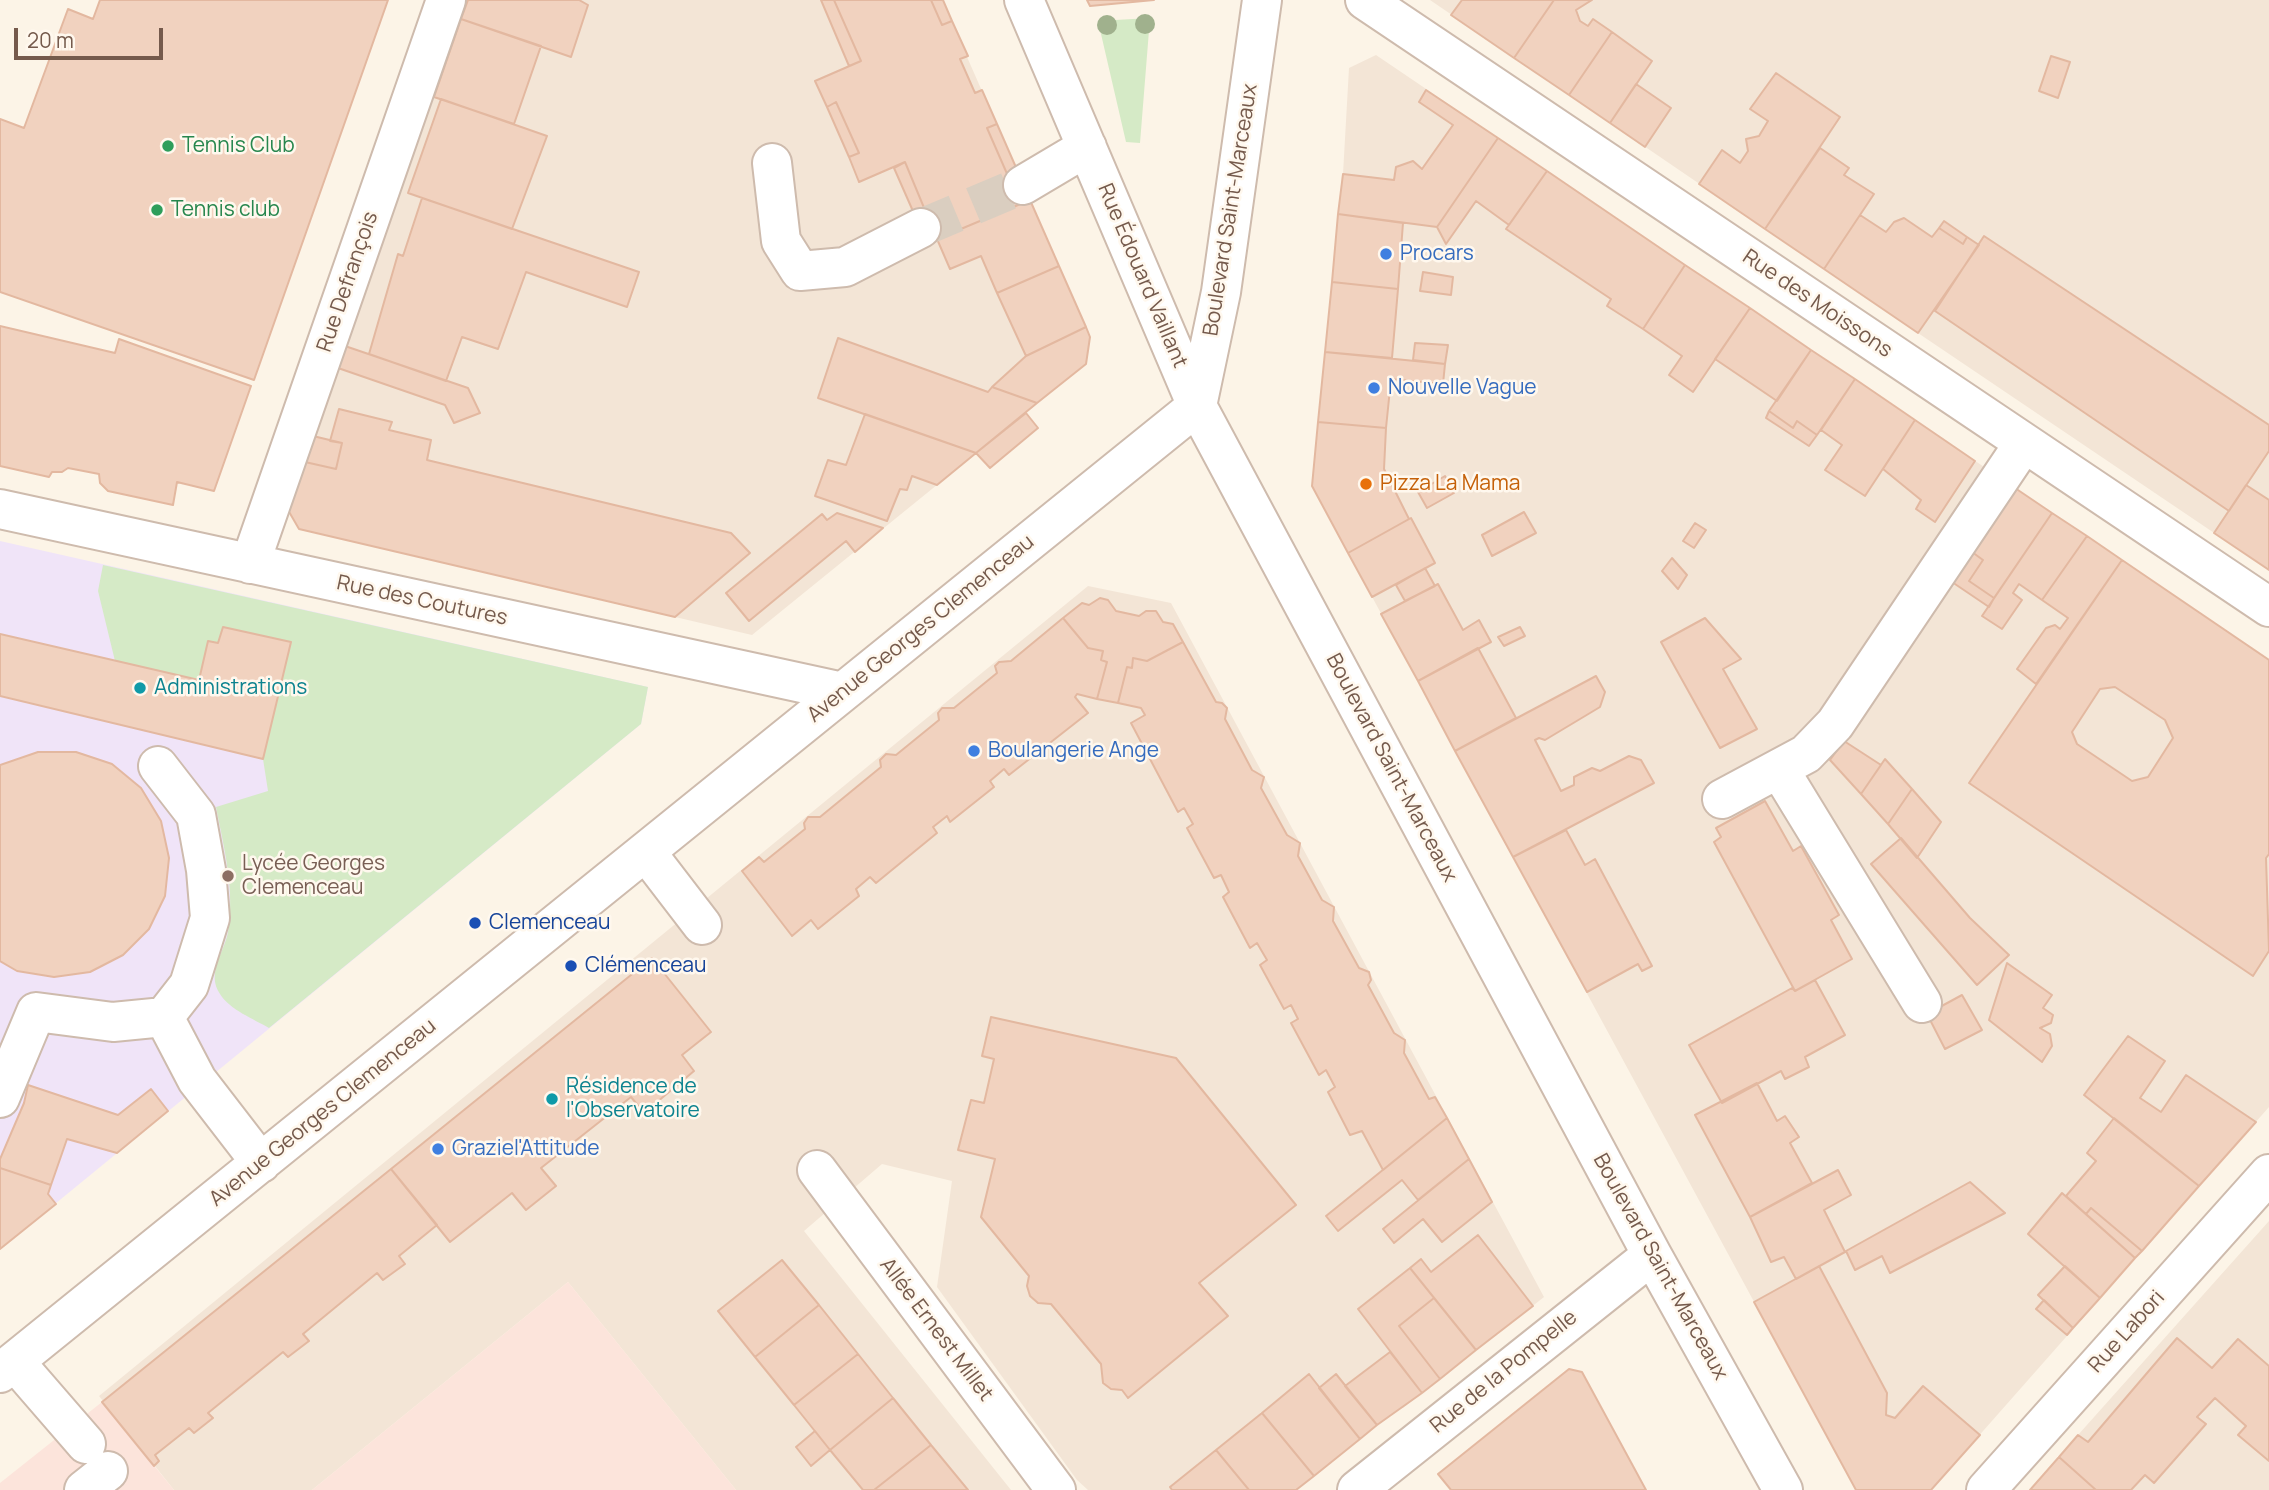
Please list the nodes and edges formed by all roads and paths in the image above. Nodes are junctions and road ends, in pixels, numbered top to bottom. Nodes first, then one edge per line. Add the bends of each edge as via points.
1 (446, 0) edge
2 (1024, 0) edge
3 (1262, 0) edge
4 (1365, 0) edge
5 (1087, 147) junction
6 (772, 163) dead end
7 (1023, 185) tunnel mouth
8 (921, 228) tunnel mouth
9 (1197, 406) junction
10 (2024, 443) junction
11 (0, 509) edge
12 (250, 564) junction
13 (2269, 607) edge
14 (843, 692) junction
15 (158, 766) dead end
16 (1779, 769) junction
17 (1722, 799) dead end
18 (646, 852) junction
19 (702, 925) dead end
20 (1922, 1003) dead end
21 (164, 1017) junction
22 (0, 1098) edge
23 (261, 1163) junction
24 (817, 1170) dead end
25 (2269, 1174) edge
26 (1652, 1255) junction
27 (7, 1368) edge
28 (93, 1468) edge
29 (1056, 1490) edge
30 (1357, 1490) edge
31 (1783, 1490) edge
32 (1986, 1490) edge

1 - 12 street, Rue Defrançois
2 - 5 street, Rue Édouard Vaillant
3 - 9 street, Boulevard Saint-Marceaux via 1221,292
4 - 10 street, Rue des Moissons
5 - 7 street
5 - 9 street, Rue Édouard Vaillant
6 - 8 street via 781,241 800,271 845,267
9 - 14 street, Avenue Georges Clemenceau
9 - 26 street, Boulevard Saint-Marceaux
10 - 13 street, Rue des Moissons
10 - 16 street via 1835,724 1806,754
11 - 12 street, Rue des Coutures
12 - 14 street, Rue des Coutures
14 - 18 street, Avenue Georges Clemenceau
15 - 21 street via 196,815 210,918 189,985
16 - 17 street
16 - 20 street
18 - 19 street
18 - 23 street, Avenue Georges Clemenceau
21 - 22 street via 113,1022 36,1012
21 - 23 street via 197,1080
23 - 27 street, Avenue Georges Clemenceau
24 - 29 street, Allée Ernest Millet
25 - 32 street, Rue Labori
26 - 30 street, Rue de la Pompelle
26 - 31 street, Boulevard Saint-Marceaux
27 - 28 street

